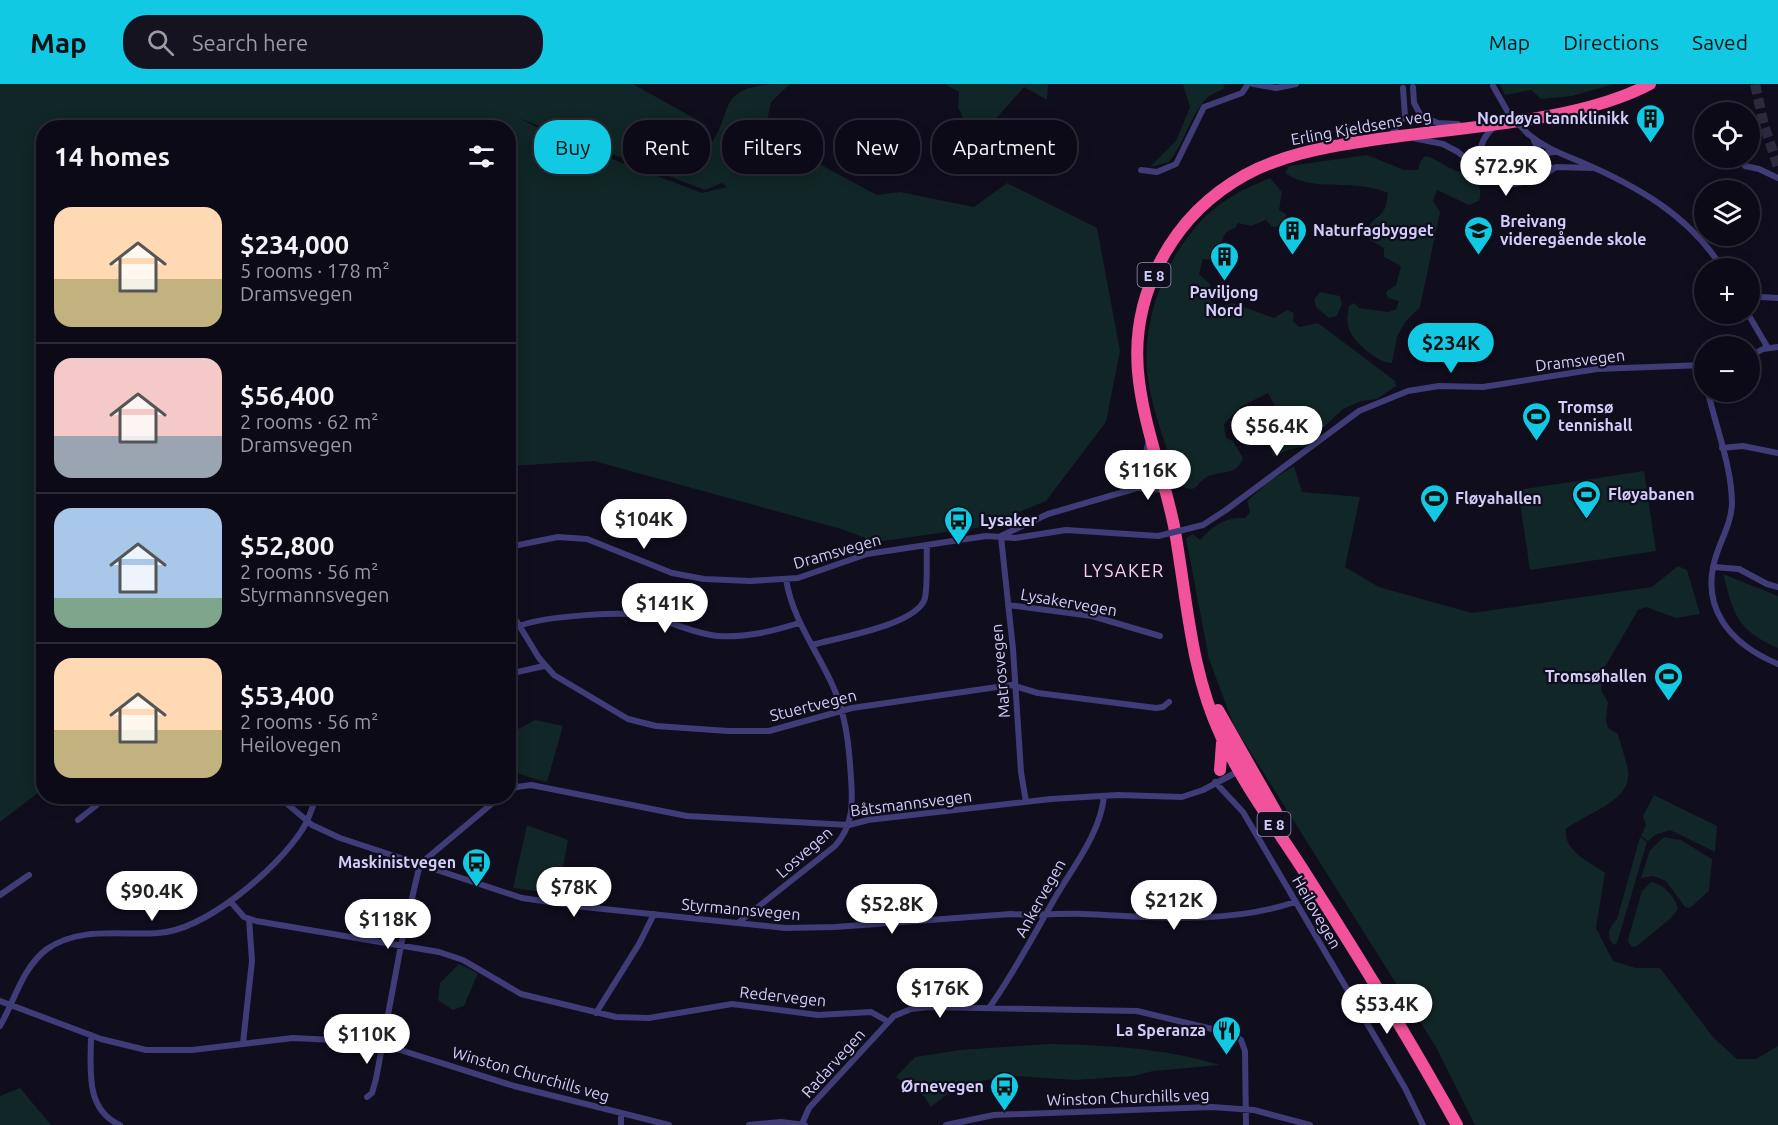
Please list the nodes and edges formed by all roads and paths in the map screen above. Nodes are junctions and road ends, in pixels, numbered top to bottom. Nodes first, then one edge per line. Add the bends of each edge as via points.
1 (1248, 84) edge
2 (1253, 84) edge
3 (1296, 84) edge
4 (1650, 84) edge
5 (1493, 85) edge
6 (1401, 86) edge
7 (1414, 86) edge
8 (1500, 122) junction
9 (1474, 125) junction
10 (1396, 135) junction
11 (1530, 136) junction
12 (1555, 153) junction
13 (1544, 160) junction
14 (1555, 168) junction
15 (1592, 168) junction
16 (1754, 168) edge
17 (1141, 170) dead end
18 (1487, 176) junction
19 (1778, 178) edge
20 (1528, 182) junction
21 (1715, 258) edge
22 (1760, 296) edge
23 (1778, 298) edge
24 (1754, 324) edge
25 (1778, 346) edge
26 (1768, 348) junction
27 (1760, 352) edge
28 (1694, 364) edge
29 (1710, 402) edge
30 (1150, 434) junction
31 (1722, 448) junction
32 (1778, 453) edge
33 (1161, 476) junction
34 (1137, 488) junction
35 (1165, 490) junction
36 (1127, 491) junction
37 (1001, 537) junction
38 (516, 545) edge
39 (927, 546) junction
40 (1714, 567) junction
41 (786, 579) junction
42 (1778, 587) edge
43 (1008, 605) junction
44 (516, 620) edge
45 (799, 623) junction
46 (520, 626) junction
47 (1160, 636) dead end
48 (812, 645) junction
49 (1197, 659) junction
50 (1778, 664) edge
51 (544, 666) junction
52 (516, 673) edge
53 (1016, 687) junction
54 (1169, 702) dead end
55 (842, 710) junction
56 (1222, 739) junction
57 (1240, 765) junction
58 (1217, 776) junction
59 (516, 784) edge
60 (518, 787) joint
61 (1104, 796) junction
62 (1026, 802) junction
63 (98, 804) edge
64 (287, 804) edge
65 (314, 804) edge
66 (491, 804) edge
67 (78, 820) dead end
68 (306, 822) junction
69 (849, 825) junction
70 (420, 864) junction
71 (29, 875) dead end
72 (0, 895) edge
73 (230, 901) junction
74 (1295, 902) junction
75 (654, 914) junction
76 (1046, 914) junction
77 (249, 919) junction
78 (738, 922) junction
79 (401, 945) junction
80 (0, 1001) edge
81 (10, 1006) junction
82 (989, 1008) junction
83 (596, 1014) junction
84 (888, 1021) junction
85 (0, 1026) edge
86 (91, 1035) junction
87 (243, 1043) junction
88 (382, 1043) junction
89 (367, 1097) dead end
90 (1244, 1109) junction
91 (621, 1114) junction
92 (966, 1123) edge
93 (120, 1125) edge
94 (621, 1125) edge
95 (669, 1125) edge
96 (749, 1125) edge
97 (803, 1125) edge
98 (946, 1125) edge
99 (1246, 1125) edge
100 (1310, 1125) edge
101 (1422, 1125) edge
102 (1457, 1125) edge

1 - 17 street via 1242,93 1200,111 1176,164 1157,172
2 - 3 street via 1276,88
4 - 8 highway, Erling Kjeldsens veg / E 8 via 1601,104
5 - 11 street, bridge via 1509,114
6 - 7 street
6 - 10 street via 1405,116
7 - 9 street via 1414,103 1424,118 1438,123
8 - 9 highway, Erling Kjeldsens veg / E 8
8 - 18 street via 1486,135 1480,151
9 - 10 highway, Erling Kjeldsens veg / E 8
10 - 18 street via 1443,144
10 - 30 highway, Erling Kjeldsens veg / E 8 via 1292,155 1267,164 1225,187 1178,233 1147,291 1138,338 1139,385
11 - 12 street
11 - 13 street
12 - 13 street via 1547,153
12 - 14 street via 1560,162
12 - 15 street
13 - 14 street via 1547,167
13 - 20 street
14 - 15 street
14 - 20 street
15 - 21 street via 1670,210
16 - 19 street
18 - 20 street via 1508,185
22 - 23 street
24 - 26 street
25 - 26 street
26 - 27 street
28 - 37 street, Dramsvegen, bridge via 1597,369 1483,387 1438,386 1388,398 1359,411 1223,513 1191,528 1158,536 1066,530
29 - 31 street
30 - 33 highway, Erling Kjeldsens veg / E 8
30 - 36 street via 1143,465
31 - 32 street via 1743,446
31 - 40 street via 1732,495 1731,513
33 - 34 street, Dramsvegen via 1141,482
33 - 35 highway, Erling Kjeldsens veg / E 8
34 - 35 street, Dramsvegen
34 - 36 street, Dramsvegen
35 - 49 highway, Erling Kjeldsens veg / E 8
36 - 37 street, Dramsvegen via 1048,514
37 - 39 street, Dramsvegen
37 - 43 street, Matrosvegen
38 - 41 street, Dramsvegen via 548,538 577,538 598,542 661,570 694,578
39 - 41 street, Dramsvegen via 867,554
39 - 48 street via 925,597 918,609 892,624
40 - 42 street via 1739,569
40 - 50 street via 1714,601 1725,627 1747,649
41 - 45 street, Losvegen
43 - 47 street, Lysakervegen via 1092,616
43 - 53 street, Matrosvegen
44 - 46 street, Stuertvegen
45 - 46 street via 732,636 710,635 632,614 544,619
45 - 48 street, Losvegen
46 - 51 street, Stuertvegen
48 - 55 street, Losvegen
49 - 56 highway, Erling Kjeldsens veg / E 8 via 1204,695
49 - 57 highway, Erling Kjeldsens veg / E 8
51 - 52 street
51 - 55 street, Stuertvegen via 616,712 656,726 769,731
53 - 54 street, Stuertvegen via 1156,708
53 - 55 street, Stuertvegen via 989,687
53 - 62 street, Matrosvegen
55 - 69 street, Losvegen via 852,793
56 - 57 highway, Erling Kjeldsens veg / E 8
56 - 58 highway, E 8
57 - 58 street, Båtsmannsvegen
57 - 58 street, Båtsmannsvegen
57 - 102 highway, Erling Kjeldsens veg / E 8
58 - 61 street, Båtsmannsvegen via 1203,790 1182,797
58 - 74 street, Heilovegen via 1243,812
59 - 60 street
60 - 69 street, Båtsmannsvegen via 531,785 687,816
61 - 62 street, Båtsmannsvegen
61 - 76 street, Ankervegen via 1096,825
62 - 69 street, Båtsmannsvegen
63 - 67 street
64 - 68 street, Styrmannsvegen
65 - 68 street
66 - 70 street
68 - 70 street, Styrmannsvegen via 340,838
68 - 73 street via 278,858
69 - 78 street, Losvegen via 827,853
70 - 75 street, Styrmannsvegen via 534,901
70 - 79 street
71 - 72 street
73 - 77 street
73 - 81 street via 194,924 174,931 82,935 55,945 30,967
74 - 76 street, Styrmannsvegen via 1242,913 1176,919
74 - 101 street, Heilovegen via 1405,1088
75 - 78 street, Styrmannsvegen
75 - 83 street
76 - 78 street, Styrmannsvegen via 810,928
76 - 82 street, Ankervegen
77 - 79 street, Redervegen
77 - 87 street via 252,961
79 - 83 street, Redervegen via 452,956 521,994
79 - 88 street
80 - 81 street, Winston Churchills veg
81 - 85 street
81 - 86 street, Winston Churchills veg
82 - 84 street via 920,1007 900,1012
82 - 90 street via 1137,1011 1233,1034 1241,1040 1245,1051
83 - 84 street, Redervegen via 638,1018 744,1004 818,1014 871,1012
84 - 97 street, Radarvegen via 809,1108
86 - 87 street, Winston Churchills veg via 146,1050 192,1050
86 - 93 street via 95,1100 106,1117
87 - 88 street, Winston Churchills veg via 309,1038
88 - 89 street via 374,1089
88 - 91 street, Winston Churchills veg via 514,1086
90 - 92 street, Winston Churchills veg via 1012,1114
90 - 99 street
90 - 100 street, Winston Churchills veg
91 - 94 street
91 - 95 street, Winston Churchills veg
92 - 98 street, Winston Churchills veg
96 - 97 street

